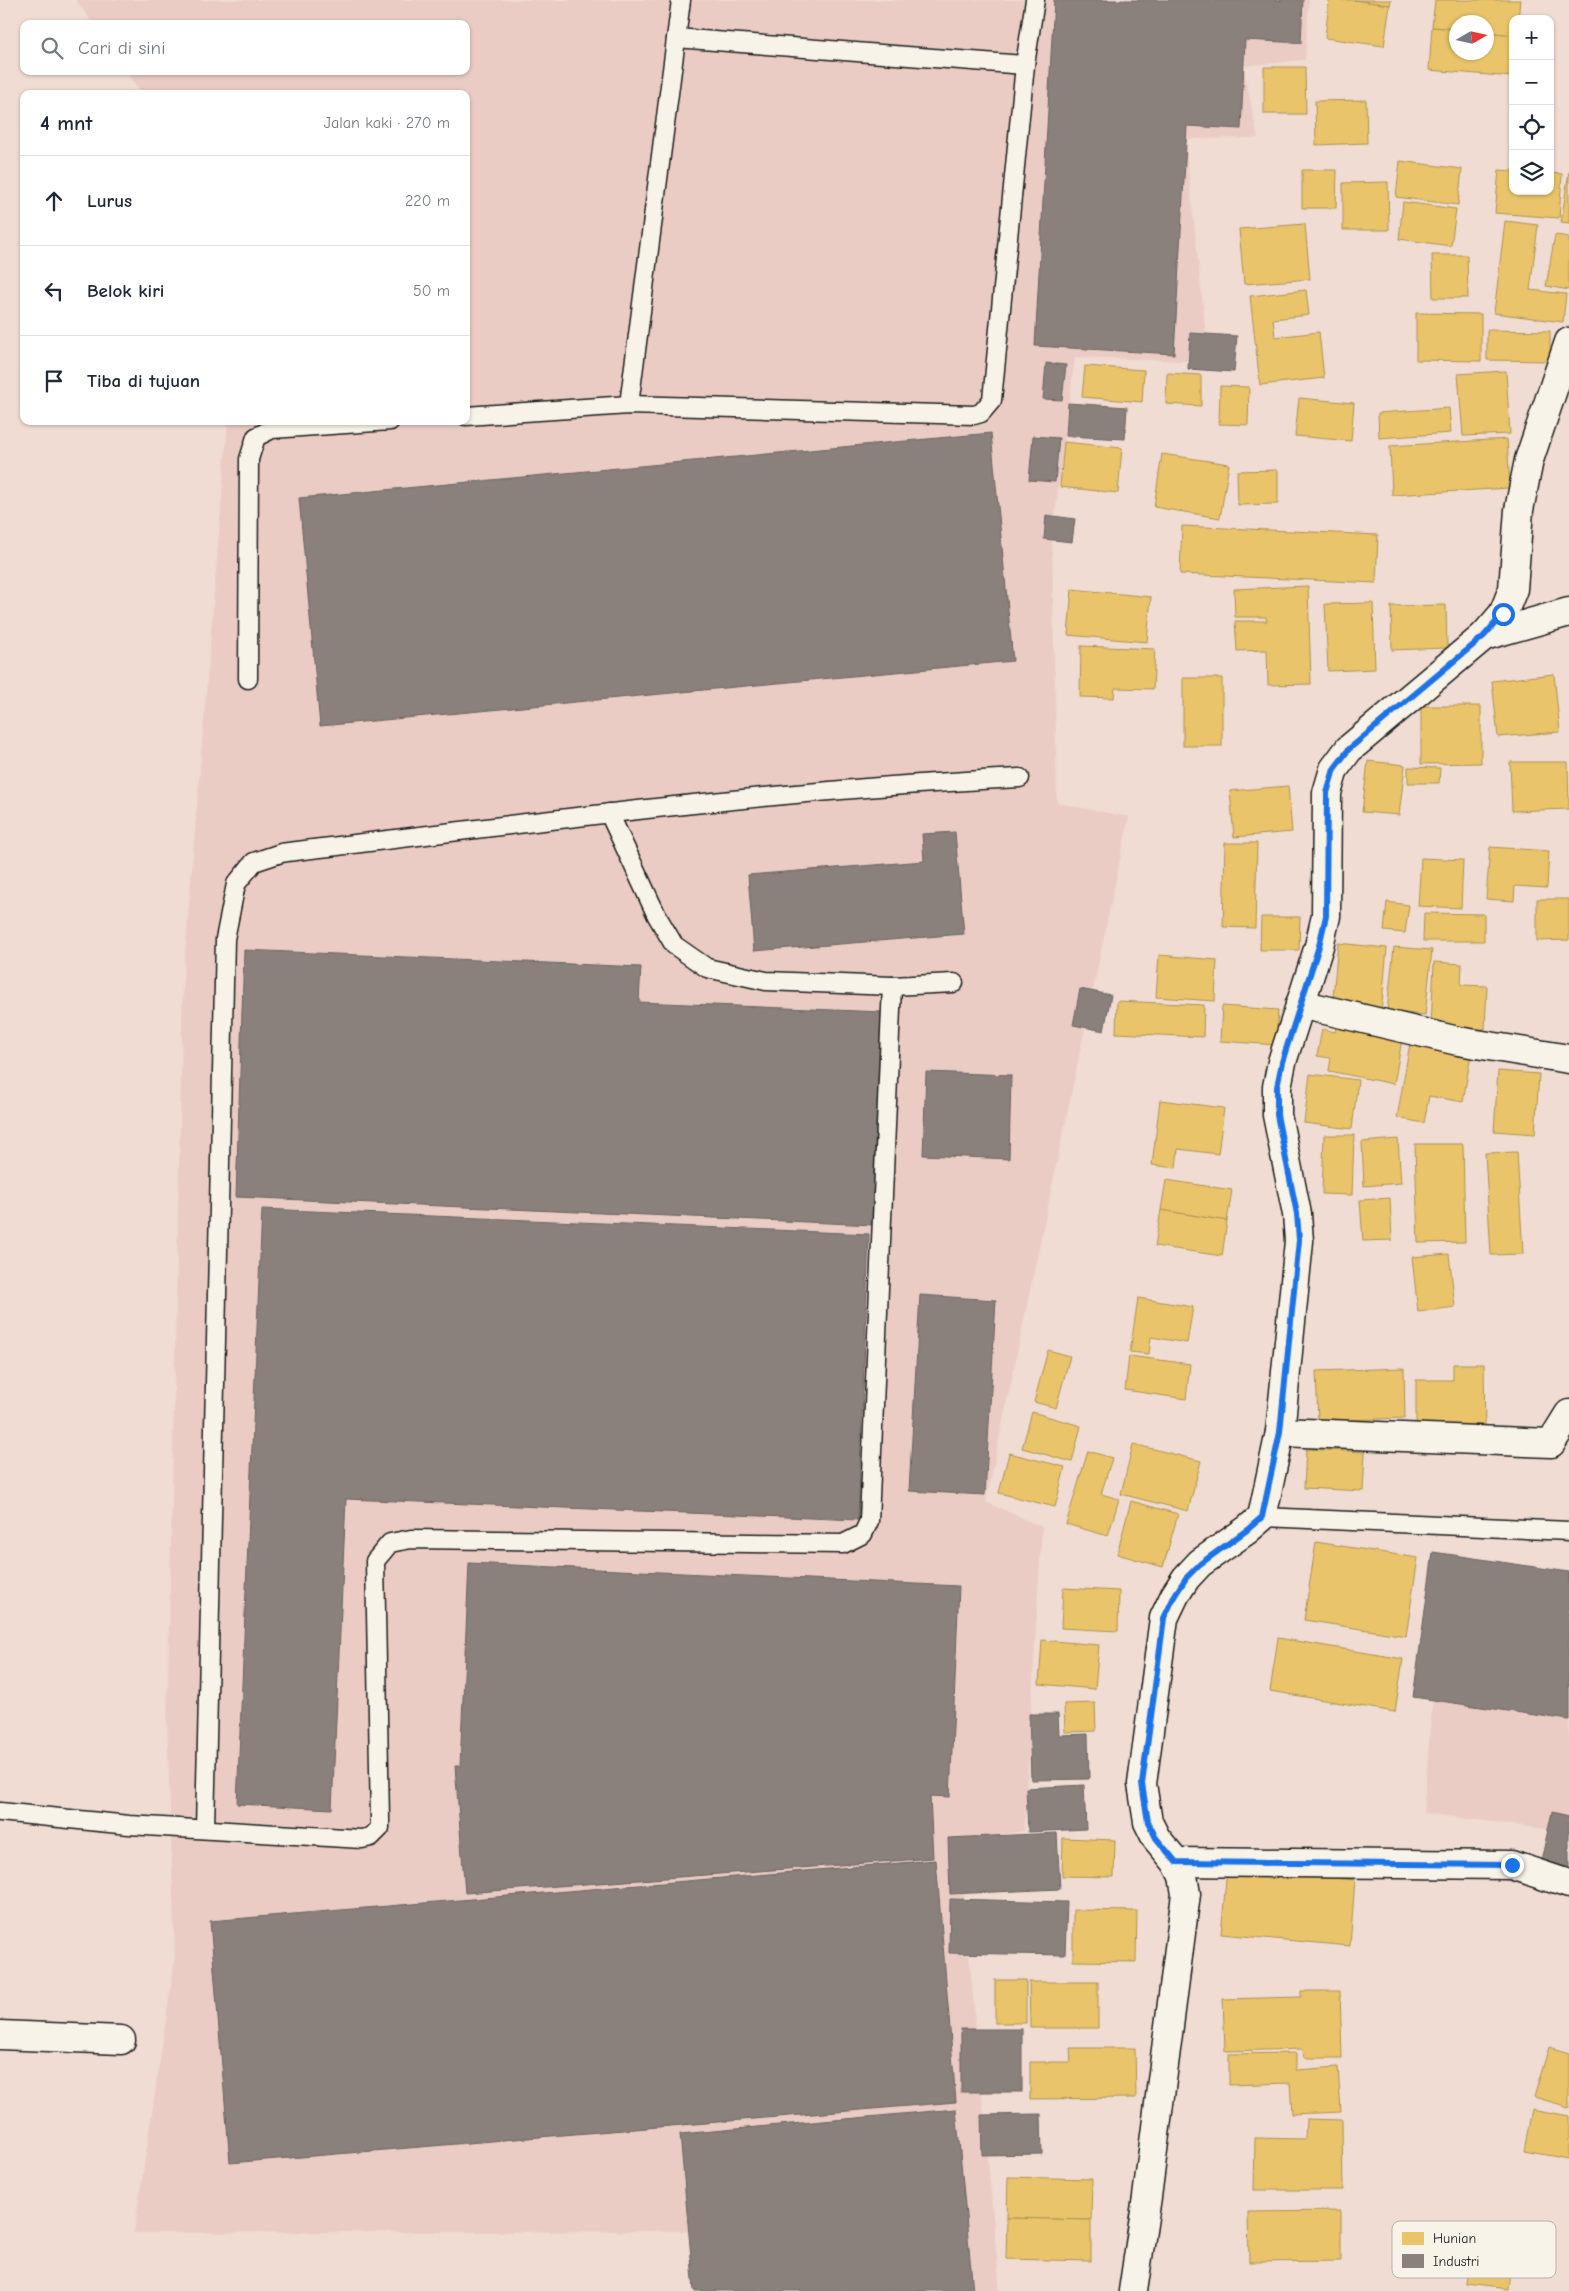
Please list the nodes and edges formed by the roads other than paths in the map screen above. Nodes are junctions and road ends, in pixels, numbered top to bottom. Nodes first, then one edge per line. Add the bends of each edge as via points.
1 (681, 0) edge
2 (1035, 0) edge
3 (676, 38) junction
4 (1025, 65) junction
5 (1569, 342) edge
6 (629, 405) junction
7 (470, 416) edge
8 (331, 425) edge
9 (1569, 612) edge
10 (1484, 636) junction
11 (248, 679) dead end
12 (1020, 778) dead end
13 (609, 814) junction
14 (954, 983) dead end
15 (892, 986) junction
16 (1300, 1004) junction
17 (1569, 1059) edge
18 (1569, 1414) edge
19 (1280, 1432) junction
20 (1262, 1517) junction
21 (1569, 1531) edge
22 (0, 1812) edge
23 (205, 1829) junction
24 (1176, 1862) junction
25 (1569, 1884) edge
26 (0, 2035) edge
27 (121, 2040) dead end
28 (1133, 2291) edge

1 - 3 lane
2 - 4 lane
3 - 4 lane
3 - 6 lane
4 - 6 lane via 992,400 988,408 974,415
5 - 10 street via 1529,460 1520,510 1513,589 1503,614
6 - 7 lane
8 - 11 lane via 272,429 256,437 249,459
9 - 10 street
10 - 16 street via 1349,749 1334,769 1327,793 1326,916
12 - 13 lane via 918,783
13 - 15 lane via 674,946 707,968 766,982
13 - 23 lane via 281,853 254,862 236,884 225,939
14 - 15 lane
15 - 23 lane via 869,1521 863,1534 843,1544 411,1539 390,1543 375,1561 380,1828 375,1834 362,1839
16 - 17 street via 1458,1040
16 - 19 street via 1277,1087 1277,1115 1297,1214 1299,1240
18 - 19 street via 1551,1443
19 - 20 street
20 - 21 lane
20 - 24 street via 1186,1578 1164,1618 1142,1784 1148,1822 1156,1838
22 - 23 lane
24 - 25 street via 1512,1865
24 - 28 street via 1183,1876 1186,1894
26 - 27 street

